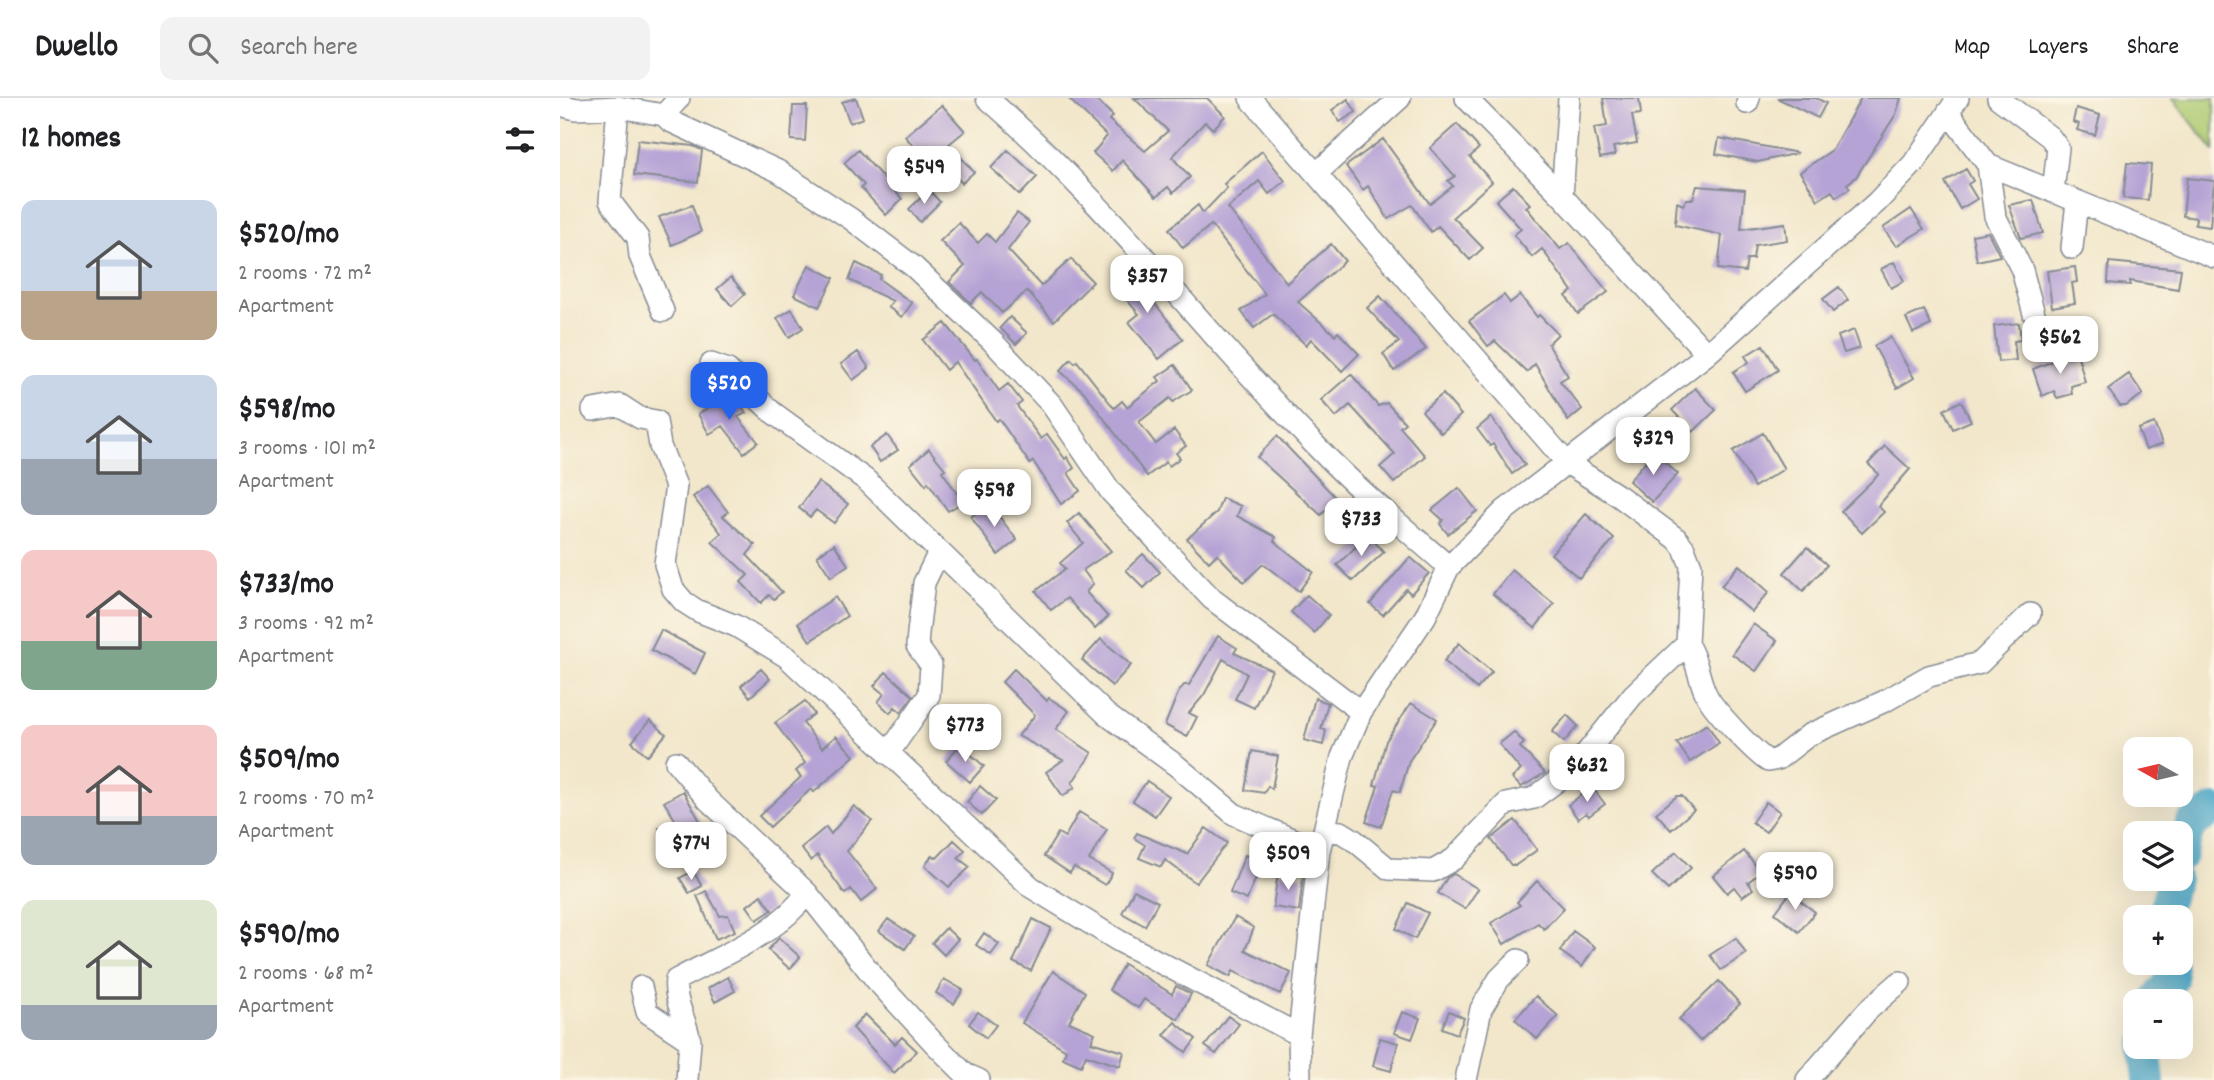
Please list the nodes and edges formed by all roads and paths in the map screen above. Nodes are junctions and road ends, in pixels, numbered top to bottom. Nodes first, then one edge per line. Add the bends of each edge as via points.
1 (679, 98) edge
2 (987, 98) edge
3 (1250, 98) edge
4 (1400, 98) edge
5 (1466, 98) edge
6 (1569, 98) edge
7 (1998, 98) edge
8 (560, 105) edge
9 (1953, 105) edge
10 (618, 107) junction
11 (664, 115) junction
12 (1988, 165) junction
13 (1318, 172) junction
14 (2053, 192) junction
15 (1562, 196) junction
16 (2077, 201) junction
17 (2072, 248) dead end
18 (2214, 257) edge
19 (663, 311) dead end
20 (2034, 314) dead end
21 (1707, 354) junction
22 (711, 364) dead end
23 (593, 410) dead end
24 (1567, 463) junction
25 (939, 552) junction
26 (1449, 566) junction
27 (2030, 614) dead end
28 (1687, 644) junction
29 (1361, 712) junction
30 (888, 754) junction
31 (676, 762) dead end
32 (1322, 841) junction
33 (807, 893) junction
34 (1518, 960) dead end
35 (1900, 982) dead end
36 (641, 987) dead end
37 (1299, 1035) junction
38 (690, 1041) junction
39 (687, 1080) edge
40 (979, 1080) edge
41 (1300, 1080) edge
42 (1466, 1080) edge
43 (1807, 1080) edge

1 - 11 street
2 - 26 street via 1054,162 1315,445
3 - 13 street
4 - 13 street
5 - 15 street
6 - 15 street
7 - 14 street via 2058,148
8 - 10 street
9 - 12 street
9 - 21 street via 1913,164 1877,202
10 - 11 street
10 - 19 street via 610,201 638,239 640,256
11 - 29 street via 778,172 914,267 1052,405 1111,492 1212,599
12 - 14 street
12 - 20 street via 1995,216 2022,270
13 - 24 street via 1415,291
14 - 16 street
15 - 21 street
16 - 17 street
16 - 18 street
21 - 24 street
22 - 25 street via 728,370 772,412 866,480
23 - 30 street via 620,405 640,418 656,421 660,446 676,486 665,564 673,589 684,602 788,657
24 - 26 street via 1504,511
24 - 28 street via 1619,496 1684,548 1691,566
25 - 30 street via 924,583 918,633 918,646 931,665 929,695
25 - 32 street via 1107,715 1234,814
26 - 29 street via 1425,617
27 - 28 street via 1980,663 1929,676 1809,735 1778,759 1768,761 1707,698
28 - 32 street via 1633,695 1579,762 1534,799 1506,804 1454,859 1433,871 1389,869 1341,832
29 - 32 street via 1342,757
30 - 37 street via 1031,887 1130,947
31 - 33 street via 708,800
32 - 37 street
33 - 38 street via 797,907 753,941 676,980
33 - 40 street via 934,1043 965,1074
34 - 42 street via 1499,979 1481,1009
35 - 43 street via 1868,1010
36 - 38 street via 647,1012
37 - 41 street
38 - 39 street

